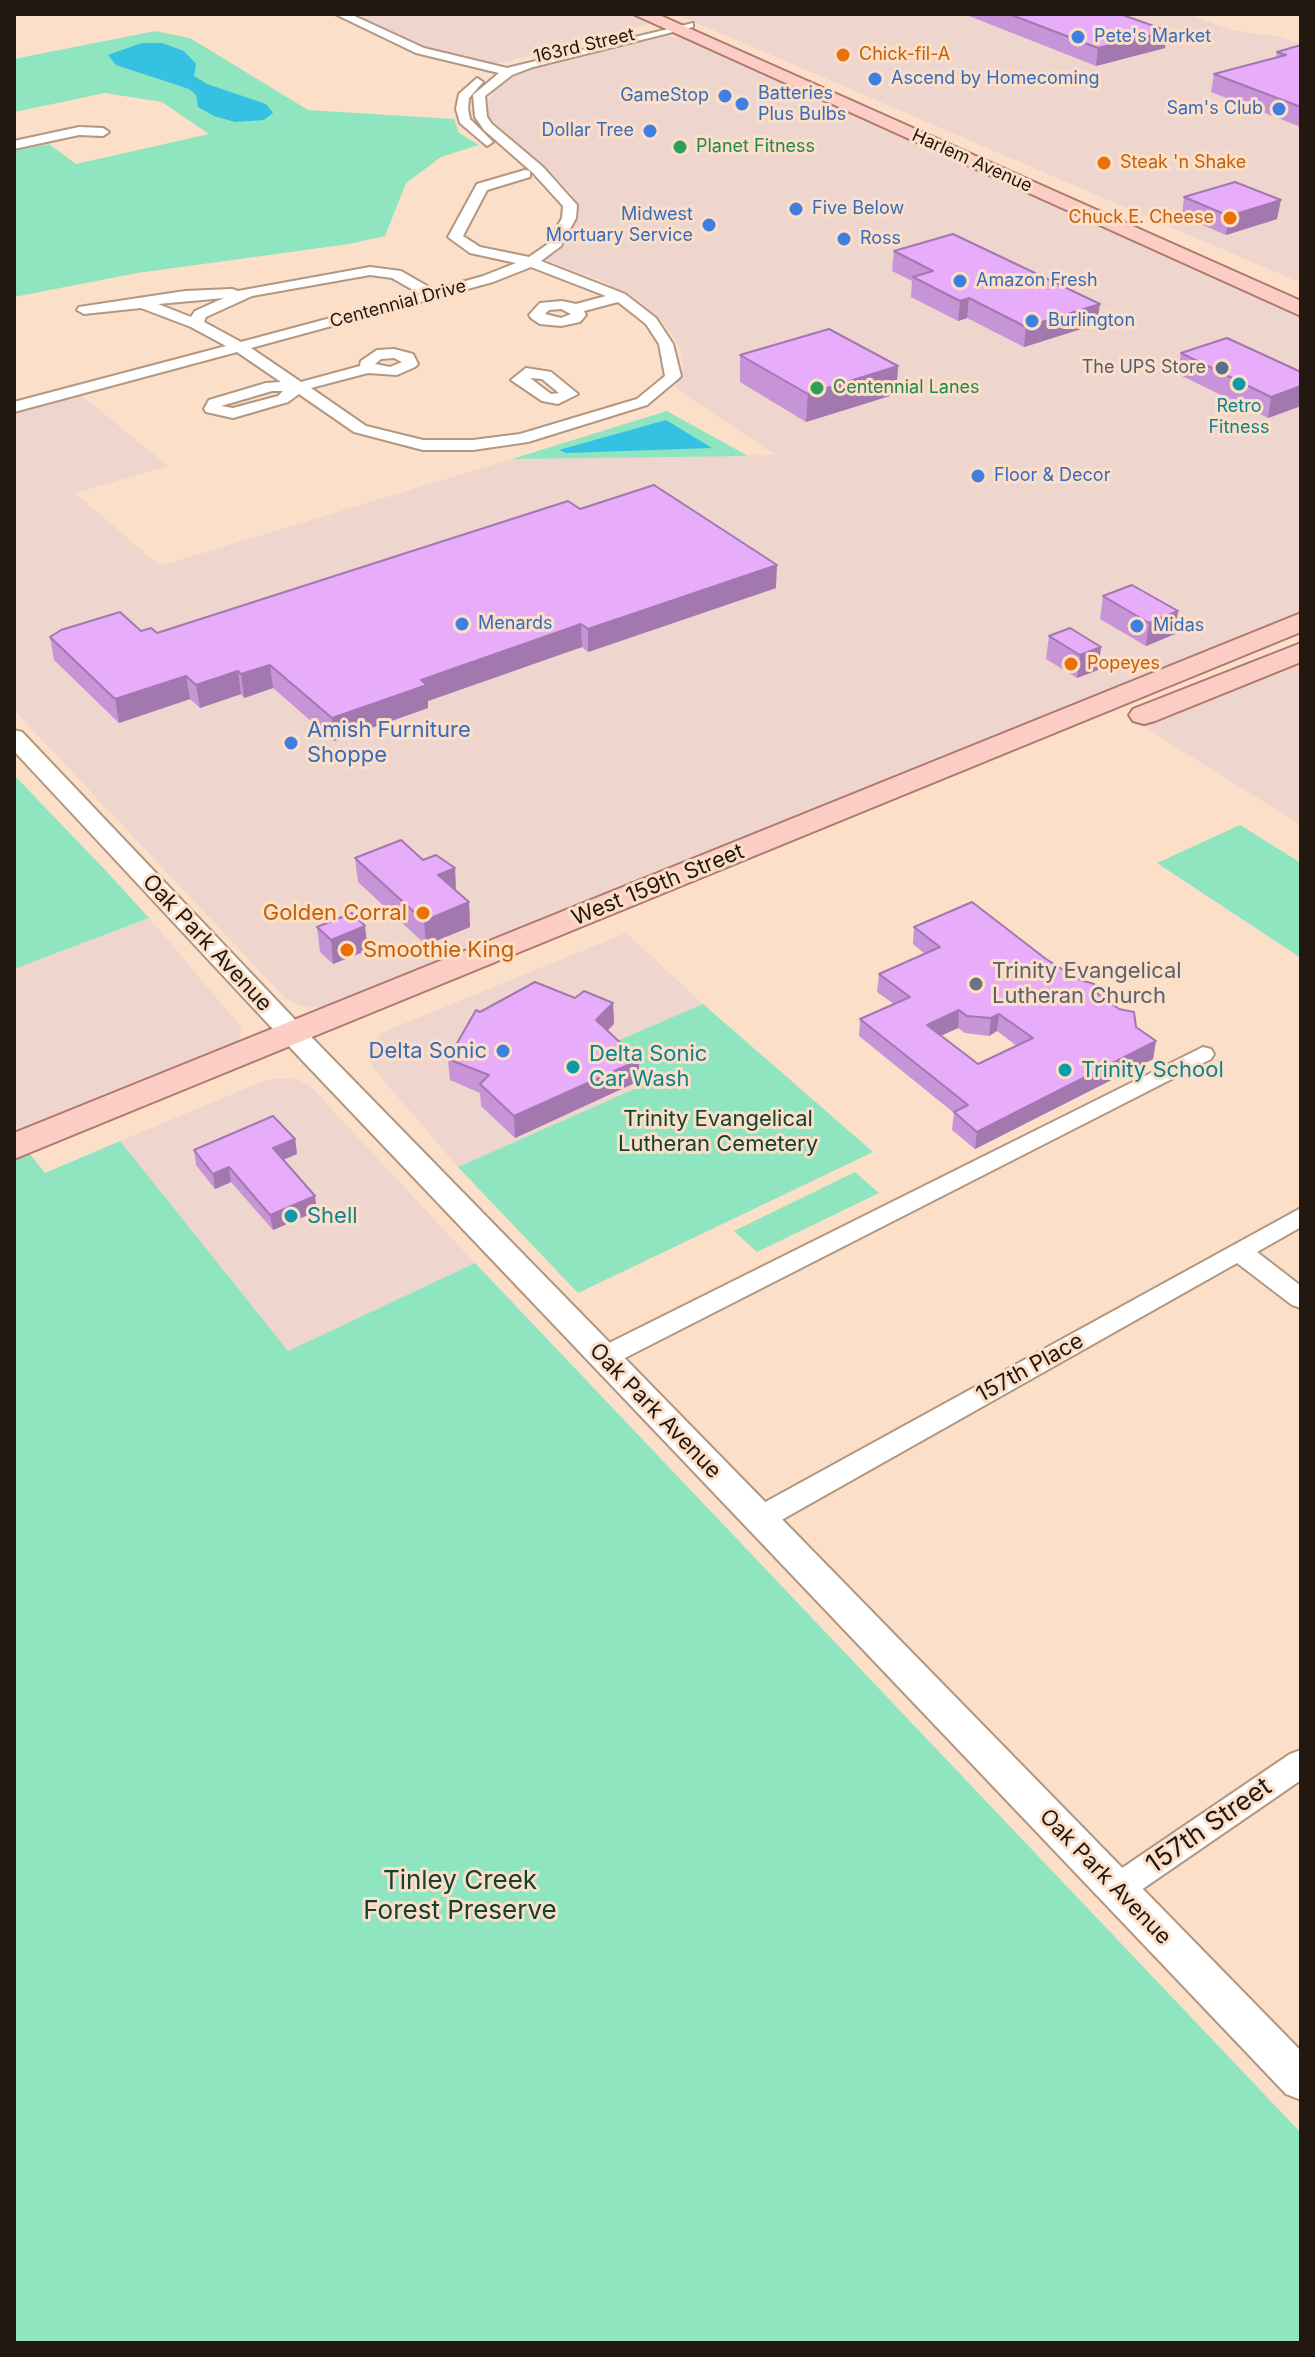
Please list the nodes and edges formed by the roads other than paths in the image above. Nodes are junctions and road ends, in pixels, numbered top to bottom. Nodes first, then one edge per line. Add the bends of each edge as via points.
1 (341, 14) edge
2 (642, 14) edge
3 (676, 22) edge
4 (502, 70) junction
5 (103, 132) dead end
6 (14, 145) edge
7 (525, 174) junction
8 (526, 261) junction
9 (1301, 290) edge
10 (248, 292) junction
11 (429, 293) junction
12 (620, 297) junction
13 (142, 303) junction
14 (576, 309) dead end
15 (1301, 309) edge
16 (84, 310) dead end
17 (196, 324) junction
18 (235, 344) junction
19 (369, 368) dead end
20 (298, 387) junction
21 (563, 398) dead end
22 (14, 399) edge
23 (14, 407) edge
24 (594, 417) junction
25 (1301, 622) edge
26 (1301, 652) edge
27 (14, 737) edge
28 (302, 1043) junction
29 (1203, 1054) dead end
30 (14, 1147) edge
31 (14, 1173) edge
32 (1301, 1216) edge
33 (1239, 1251) junction
34 (1301, 1299) edge
35 (604, 1357) junction
36 (759, 1519) junction
37 (1301, 1763) edge
38 (1117, 1889) junction
39 (1301, 2080) edge

1 - 4 street via 412,49
2 - 3 main road, Harlem Avenue
3 - 4 street, 163rd Street via 672,31
3 - 9 main road, Harlem Avenue via 959,138
3 - 15 main road, Harlem Avenue
4 - 7 street, Centennial Drive via 474,84 463,97 464,120
4 - 8 street, Centennial Drive via 479,95 481,117 570,205 554,246
5 - 6 street via 79,131
7 - 8 street, Centennial Drive via 540,184 558,214
7 - 8 street via 482,187 455,237 475,250
8 - 11 street, Centennial Drive via 488,279
8 - 12 street
10 - 11 street via 370,271 396,274
10 - 13 street
10 - 17 street via 200,314
11 - 18 street, Centennial Drive
12 - 14 street
12 - 24 street via 651,321 666,344 673,376 651,397
13 - 16 street
13 - 17 street
17 - 18 street
18 - 20 street
18 - 22 street, Centennial Drive
18 - 23 street, Centennial Drive
19 - 20 street
20 - 24 street via 360,429 423,445 522,439
21 - 24 street
25 - 28 main road, West 159th Street
26 - 28 main road, West 159th Street
27 - 28 street, Oak Park Avenue
28 - 30 main road, West 159th Street
28 - 31 main road, West 159th Street
28 - 35 street, Oak Park Avenue
29 - 35 street
32 - 33 street, 157th Place
33 - 34 street
33 - 36 street, 157th Place
35 - 36 street, Oak Park Avenue
36 - 38 street, Oak Park Avenue
37 - 38 street, 157th Street
38 - 39 street, Oak Park Avenue

